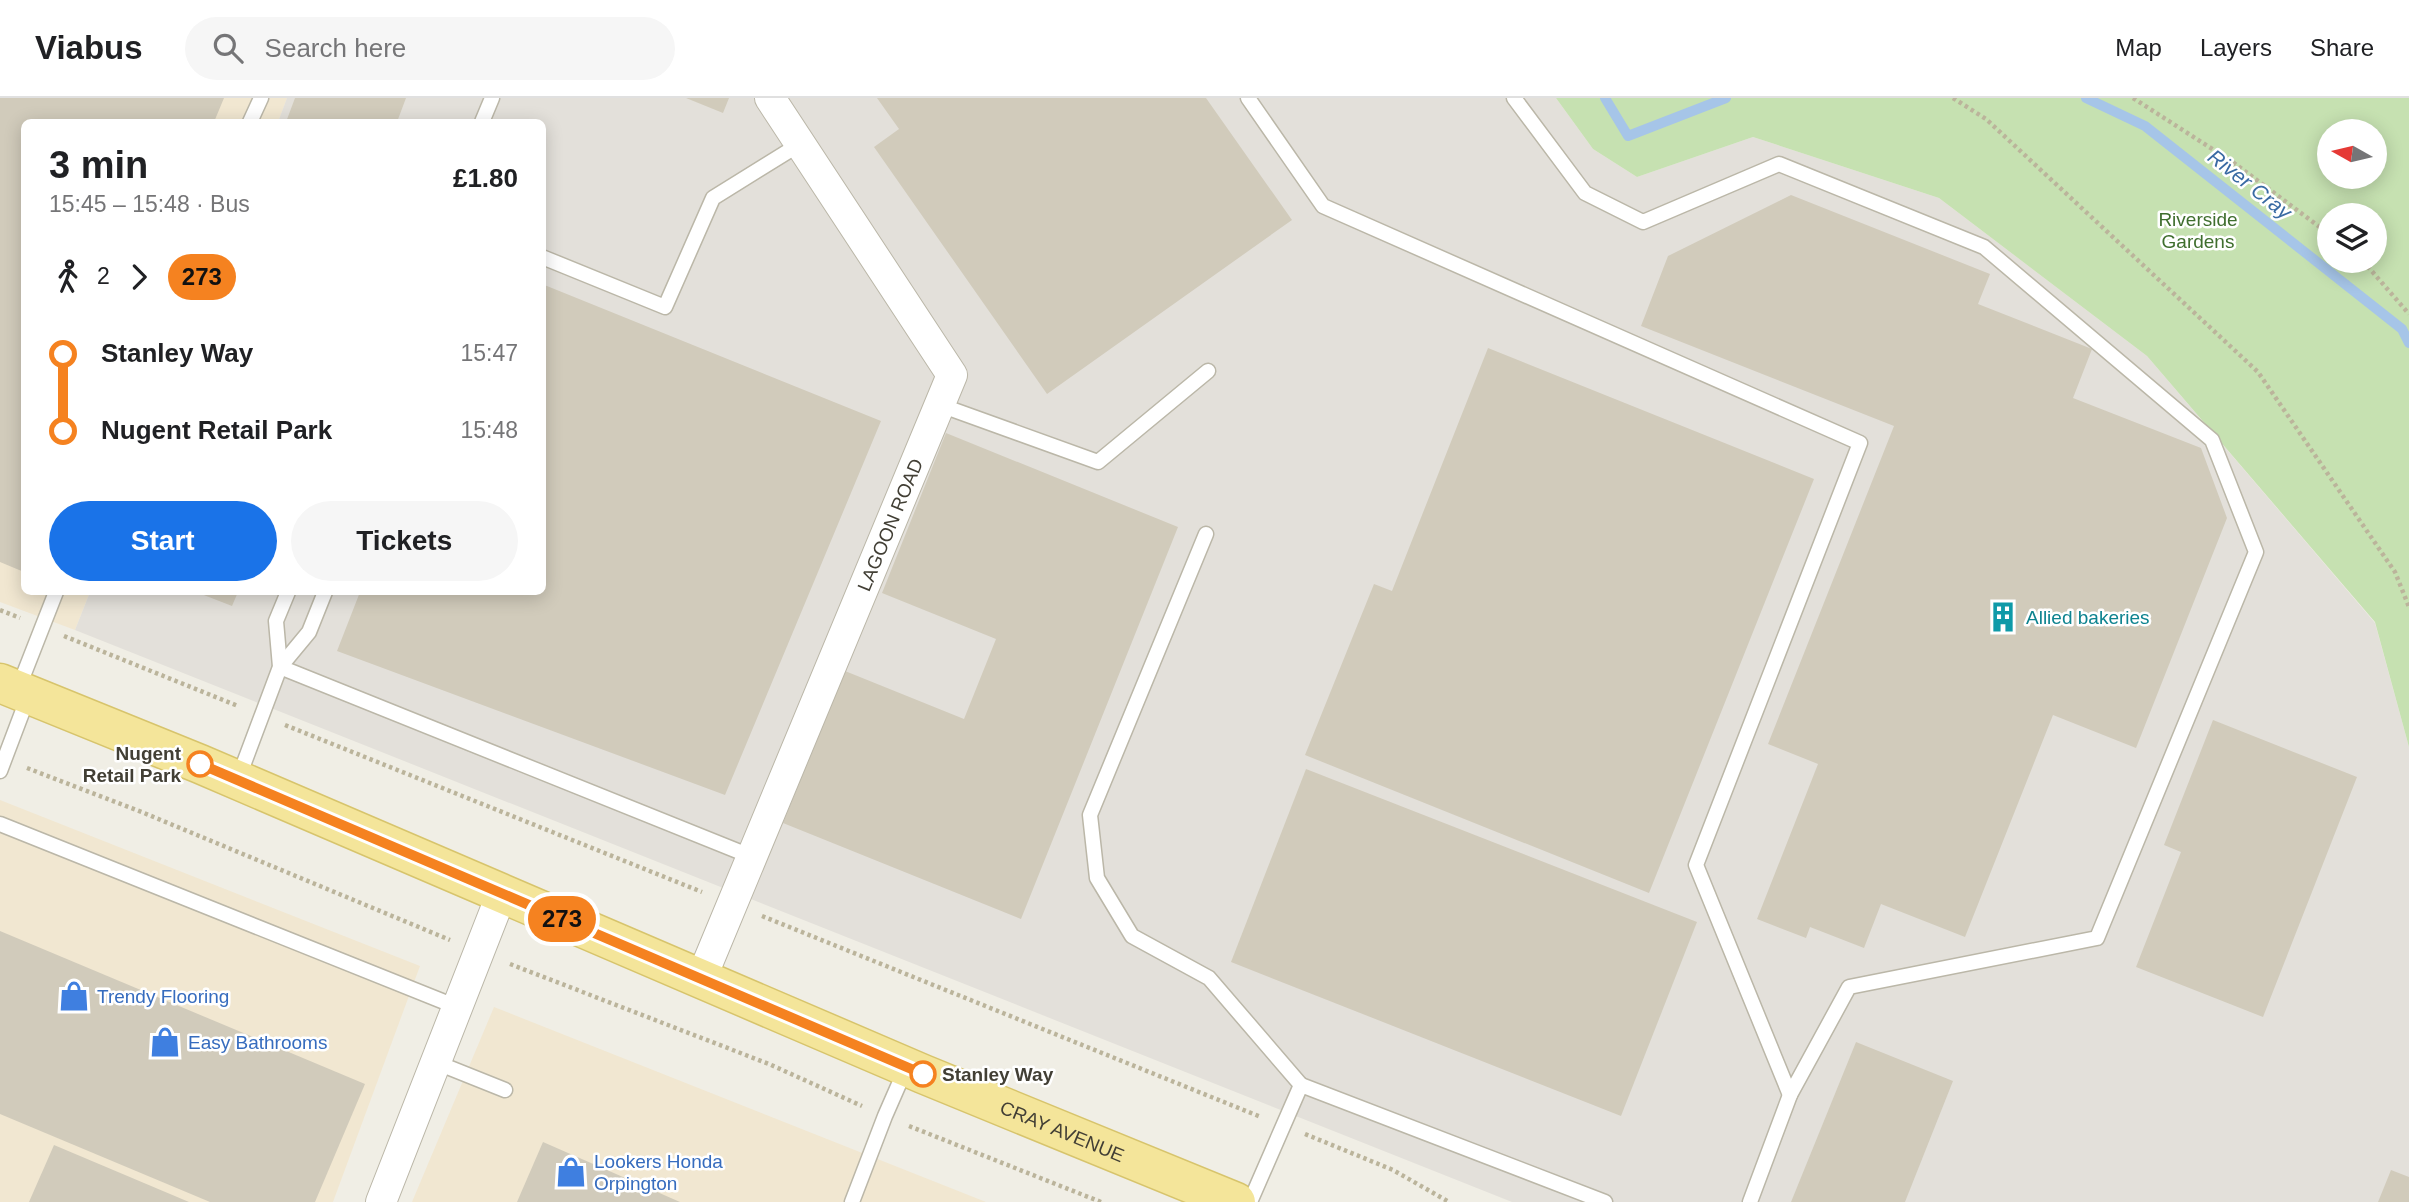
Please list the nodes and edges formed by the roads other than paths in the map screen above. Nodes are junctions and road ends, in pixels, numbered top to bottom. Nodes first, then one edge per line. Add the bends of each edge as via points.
1 (261, 98) edge
2 (492, 98) edge
3 (770, 98) edge
4 (1248, 98) edge
5 (1514, 98) edge
6 (251, 119) edge
7 (483, 119) edge
8 (800, 144) junction
9 (546, 259) edge
10 (1208, 371) dead end
11 (940, 405) junction
12 (1206, 534) dead end
13 (55, 595) edge
14 (287, 595) edge
15 (325, 595) edge
16 (280, 667) junction
17 (15, 690) edge
18 (2, 766) edge
19 (238, 780) junction
20 (0, 824) edge
21 (750, 856) junction
22 (502, 893) junction
23 (701, 979) junction
24 (457, 1007) junction
25 (435, 1062) junction
26 (907, 1067) junction
27 (1301, 1085) junction
28 (505, 1090) dead end
29 (1790, 1095) junction
30 (381, 1202) edge
31 (852, 1202) edge
32 (1236, 1202) edge
33 (1250, 1202) edge
34 (1605, 1202) edge
35 (1751, 1202) edge

1 - 6 lane
2 - 7 lane
3 - 8 street, LAGOON ROAD
4 - 29 lane via 1323,206 1860,443 1696,865
5 - 29 lane via 1585,193 1643,222 1779,164 1984,247 2212,440 2256,552 2097,938 1849,988
8 - 9 lane via 713,198 665,307
8 - 11 street, LAGOON ROAD via 952,375
10 - 11 lane via 1098,462
11 - 21 street, LAGOON ROAD
12 - 27 lane via 1090,815 1097,878 1132,936 1209,978
13 - 17 lane
14 - 16 lane via 276,621
15 - 16 lane via 309,632
16 - 19 lane
16 - 21 lane
17 - 18 lane
17 - 19 main road, CRAY AVENUE
19 - 22 main road, CRAY AVENUE
20 - 24 lane
21 - 23 street, LAGOON ROAD
22 - 23 main road, CRAY AVENUE
22 - 24 street
23 - 26 main road, CRAY AVENUE
24 - 25 street
25 - 28 lane
25 - 30 street
26 - 31 lane
26 - 32 main road, CRAY AVENUE
27 - 33 lane
27 - 34 lane
29 - 35 lane

